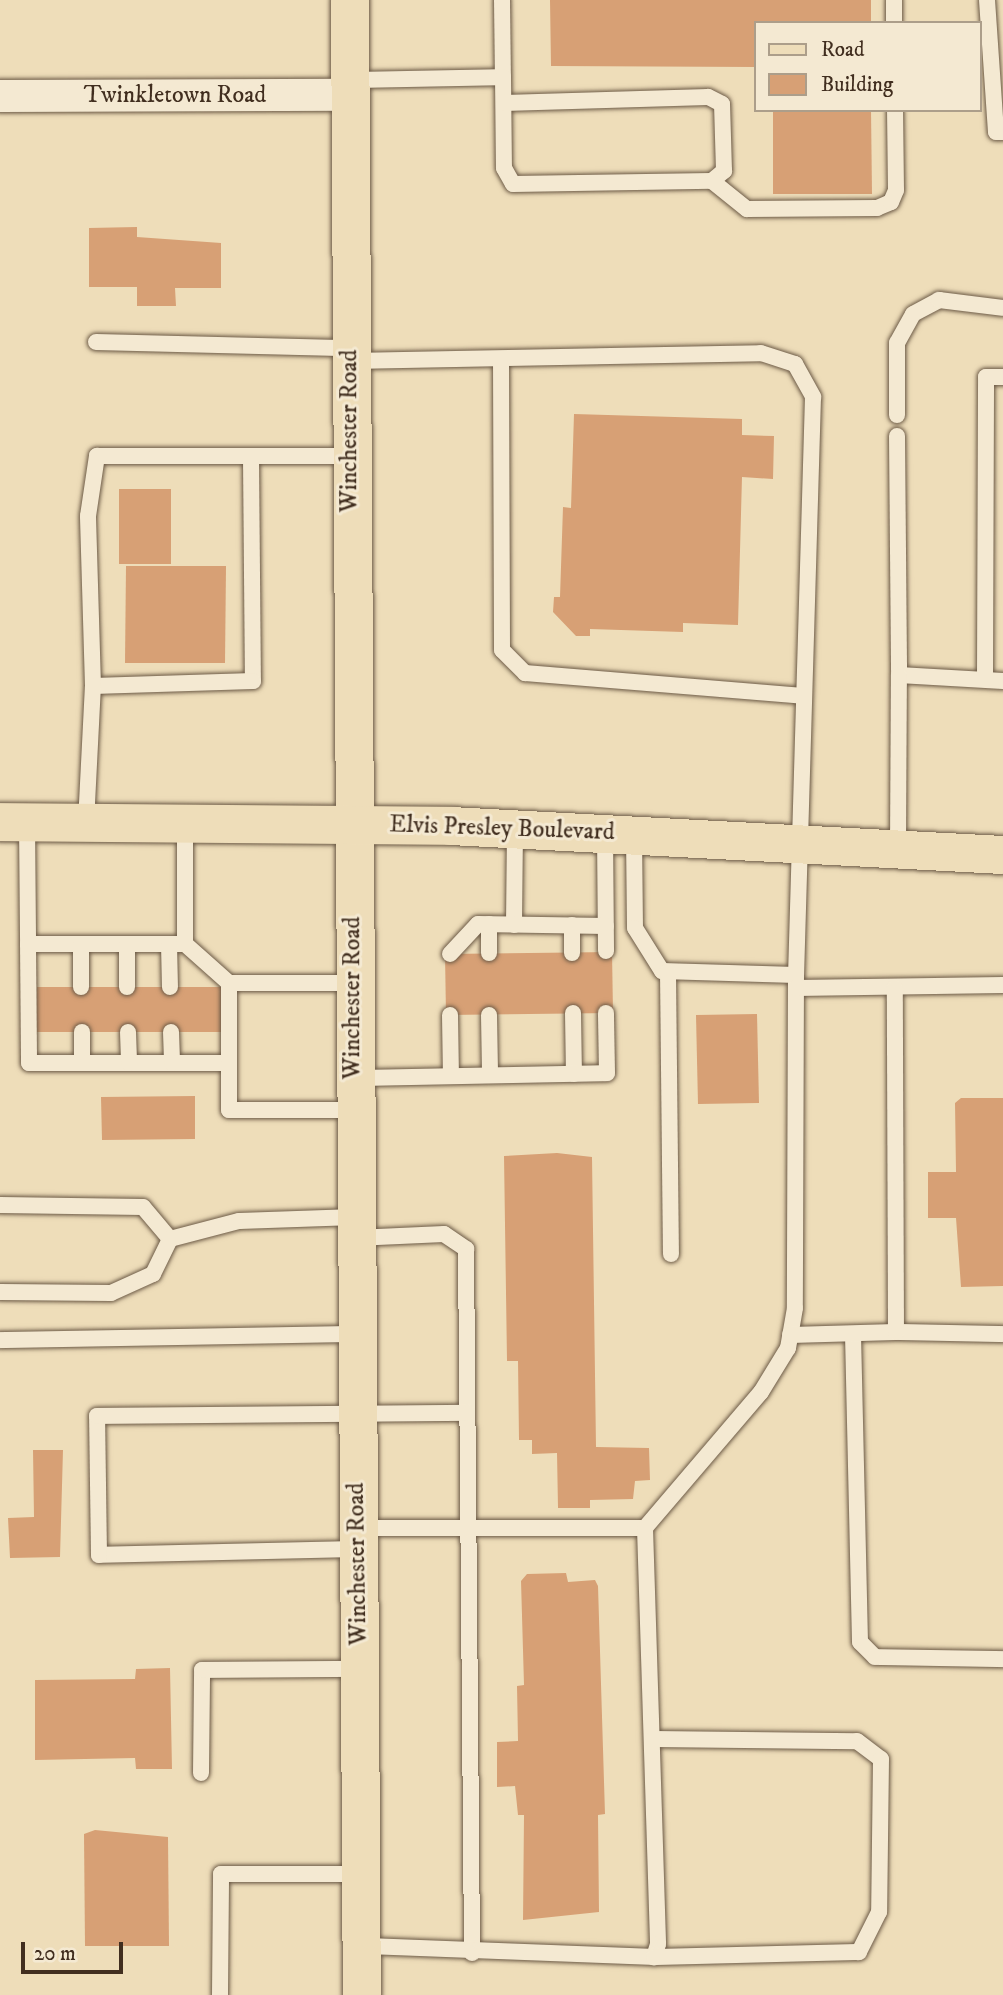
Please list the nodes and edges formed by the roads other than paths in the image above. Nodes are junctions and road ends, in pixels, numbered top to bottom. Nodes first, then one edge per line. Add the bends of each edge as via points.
1 (350, 0) edge
2 (502, 0) edge
3 (894, 0) edge
4 (987, 0) edge
5 (894, 21) edge
6 (503, 77) junction
7 (350, 88) junction
8 (0, 96) edge
9 (504, 103) junction
10 (895, 112) edge
11 (1003, 132) edge
12 (712, 181) junction
13 (1003, 308) edge
14 (96, 342) dead end
15 (350, 355) junction
16 (501, 360) junction
17 (1003, 377) edge
18 (897, 415) dead end
19 (897, 436) dead end
20 (351, 456) junction
21 (251, 459) junction
22 (899, 675) junction
23 (985, 676) junction
24 (1003, 681) edge
25 (93, 686) junction
26 (803, 696) junction
27 (13, 822) edge
28 (86, 822) junction
29 (185, 823) junction
30 (352, 824) junction
31 (515, 829) junction
32 (619, 834) junction
33 (799, 843) junction
34 (898, 848) junction
35 (1003, 855) edge
36 (489, 925) junction
37 (514, 925) junction
38 (572, 925) junction
39 (606, 926) junction
40 (28, 944) junction
41 (81, 944) junction
42 (127, 944) junction
43 (177, 944) junction
44 (606, 951) dead end
45 (489, 953) dead end
46 (572, 953) dead end
47 (450, 954) dead end
48 (668, 972) junction
49 (796, 982) junction
50 (229, 983) junction
51 (353, 983) junction
52 (1003, 985) edge
53 (81, 986) dead end
54 (127, 987) dead end
55 (170, 987) dead end
56 (895, 988) junction
57 (573, 1013) dead end
58 (607, 1013) dead end
59 (489, 1014) dead end
60 (450, 1015) dead end
61 (82, 1031) dead end
62 (128, 1032) dead end
63 (171, 1032) dead end
64 (82, 1063) junction
65 (129, 1063) junction
66 (172, 1063) junction
67 (229, 1063) junction
68 (574, 1074) junction
69 (489, 1075) junction
70 (451, 1076) junction
71 (354, 1094) junction
72 (0, 1205) edge
73 (355, 1227) junction
74 (170, 1239) junction
75 (671, 1254) dead end
76 (0, 1292) edge
77 (896, 1332) junction
78 (356, 1334) junction
79 (853, 1334) junction
80 (1003, 1334) edge
81 (790, 1335) junction
82 (0, 1340) edge
83 (357, 1411) junction
84 (467, 1413) junction
85 (468, 1528) junction
86 (645, 1528) junction
87 (358, 1539) junction
88 (1003, 1660) edge
89 (360, 1669) junction
90 (653, 1739) junction
91 (201, 1773) dead end
92 (361, 1874) junction
93 (362, 1946) junction
94 (472, 1953) junction
95 (653, 1956) junction
96 (220, 1995) edge
97 (362, 1995) edge

1 - 7 main road, Winchester Road
2 - 6 lane
3 - 5 lane
4 - 11 lane via 996,132
6 - 7 lane
6 - 9 lane
7 - 8 street, Twinkletown Road
7 - 15 main road, Winchester Road
9 - 12 lane via 504,168 513,184
9 - 12 lane via 708,97 722,104 724,171
10 - 12 lane via 895,190 891,202 877,208 747,209
13 - 18 lane via 939,300 913,314 897,343
14 - 15 lane
15 - 16 lane
15 - 20 main road, Winchester Road
16 - 26 lane via 502,650 525,673
16 - 26 lane via 761,353 795,364 813,397
17 - 23 lane via 986,377
19 - 22 lane
20 - 21 lane
20 - 30 main road, Winchester Road
21 - 25 lane via 253,681
21 - 25 lane via 97,456 88,516
22 - 23 lane
22 - 34 lane
23 - 24 lane
25 - 28 lane
26 - 33 lane
27 - 28 main road, Elvis Presley Boulevard
27 - 40 lane
28 - 29 main road, Elvis Presley Boulevard
29 - 30 main road, Elvis Presley Boulevard
29 - 43 lane
30 - 31 main road, Elvis Presley Boulevard
30 - 51 main road, Winchester Road
31 - 32 main road, Elvis Presley Boulevard
31 - 37 lane
32 - 33 main road, Elvis Presley Boulevard
32 - 39 lane
32 - 48 lane via 635,928 647,956
33 - 34 main road, Elvis Presley Boulevard
33 - 49 lane
34 - 35 main road, Elvis Presley Boulevard
36 - 37 lane
36 - 45 lane
36 - 47 lane via 478,924
37 - 38 lane
38 - 39 lane
38 - 46 lane
39 - 44 lane
40 - 41 lane
40 - 64 lane via 29,1063
41 - 42 lane
41 - 53 lane
42 - 43 lane
42 - 54 lane
43 - 50 lane
43 - 55 lane
48 - 49 lane
48 - 75 lane
49 - 56 lane
49 - 81 lane
50 - 51 lane
50 - 67 lane
51 - 71 main road, Winchester Road
52 - 56 lane
56 - 77 lane
57 - 68 lane
58 - 68 lane via 607,1073
59 - 69 lane
60 - 70 lane
61 - 64 lane
62 - 65 lane
63 - 66 lane
64 - 65 lane
65 - 66 lane
66 - 67 lane
67 - 71 lane via 229,1110
68 - 69 lane
69 - 70 lane
70 - 71 lane
71 - 73 main road, Winchester Road
72 - 74 lane via 143,1207
73 - 74 lane via 239,1222
73 - 78 main road, Winchester Road
73 - 84 lane via 444,1234 466,1249
74 - 76 lane via 153,1274 111,1293
77 - 79 lane
77 - 80 lane
78 - 82 lane
78 - 83 main road, Winchester Road
79 - 81 lane
79 - 88 lane via 860,1642 875,1657
81 - 86 lane via 761,1392
83 - 84 lane
83 - 87 main road, Winchester Road
83 - 87 lane via 97,1416 99,1555
84 - 85 lane
85 - 86 lane
85 - 87 lane
85 - 94 lane
86 - 90 lane
87 - 89 main road, Winchester Road
89 - 91 lane via 202,1670
89 - 92 main road, Winchester Road
90 - 95 lane
90 - 95 lane via 857,1741 881,1759 879,1912 859,1952
92 - 93 main road, Winchester Road
92 - 96 lane via 221,1874
93 - 94 lane
93 - 97 main road, Winchester Road
94 - 95 lane

